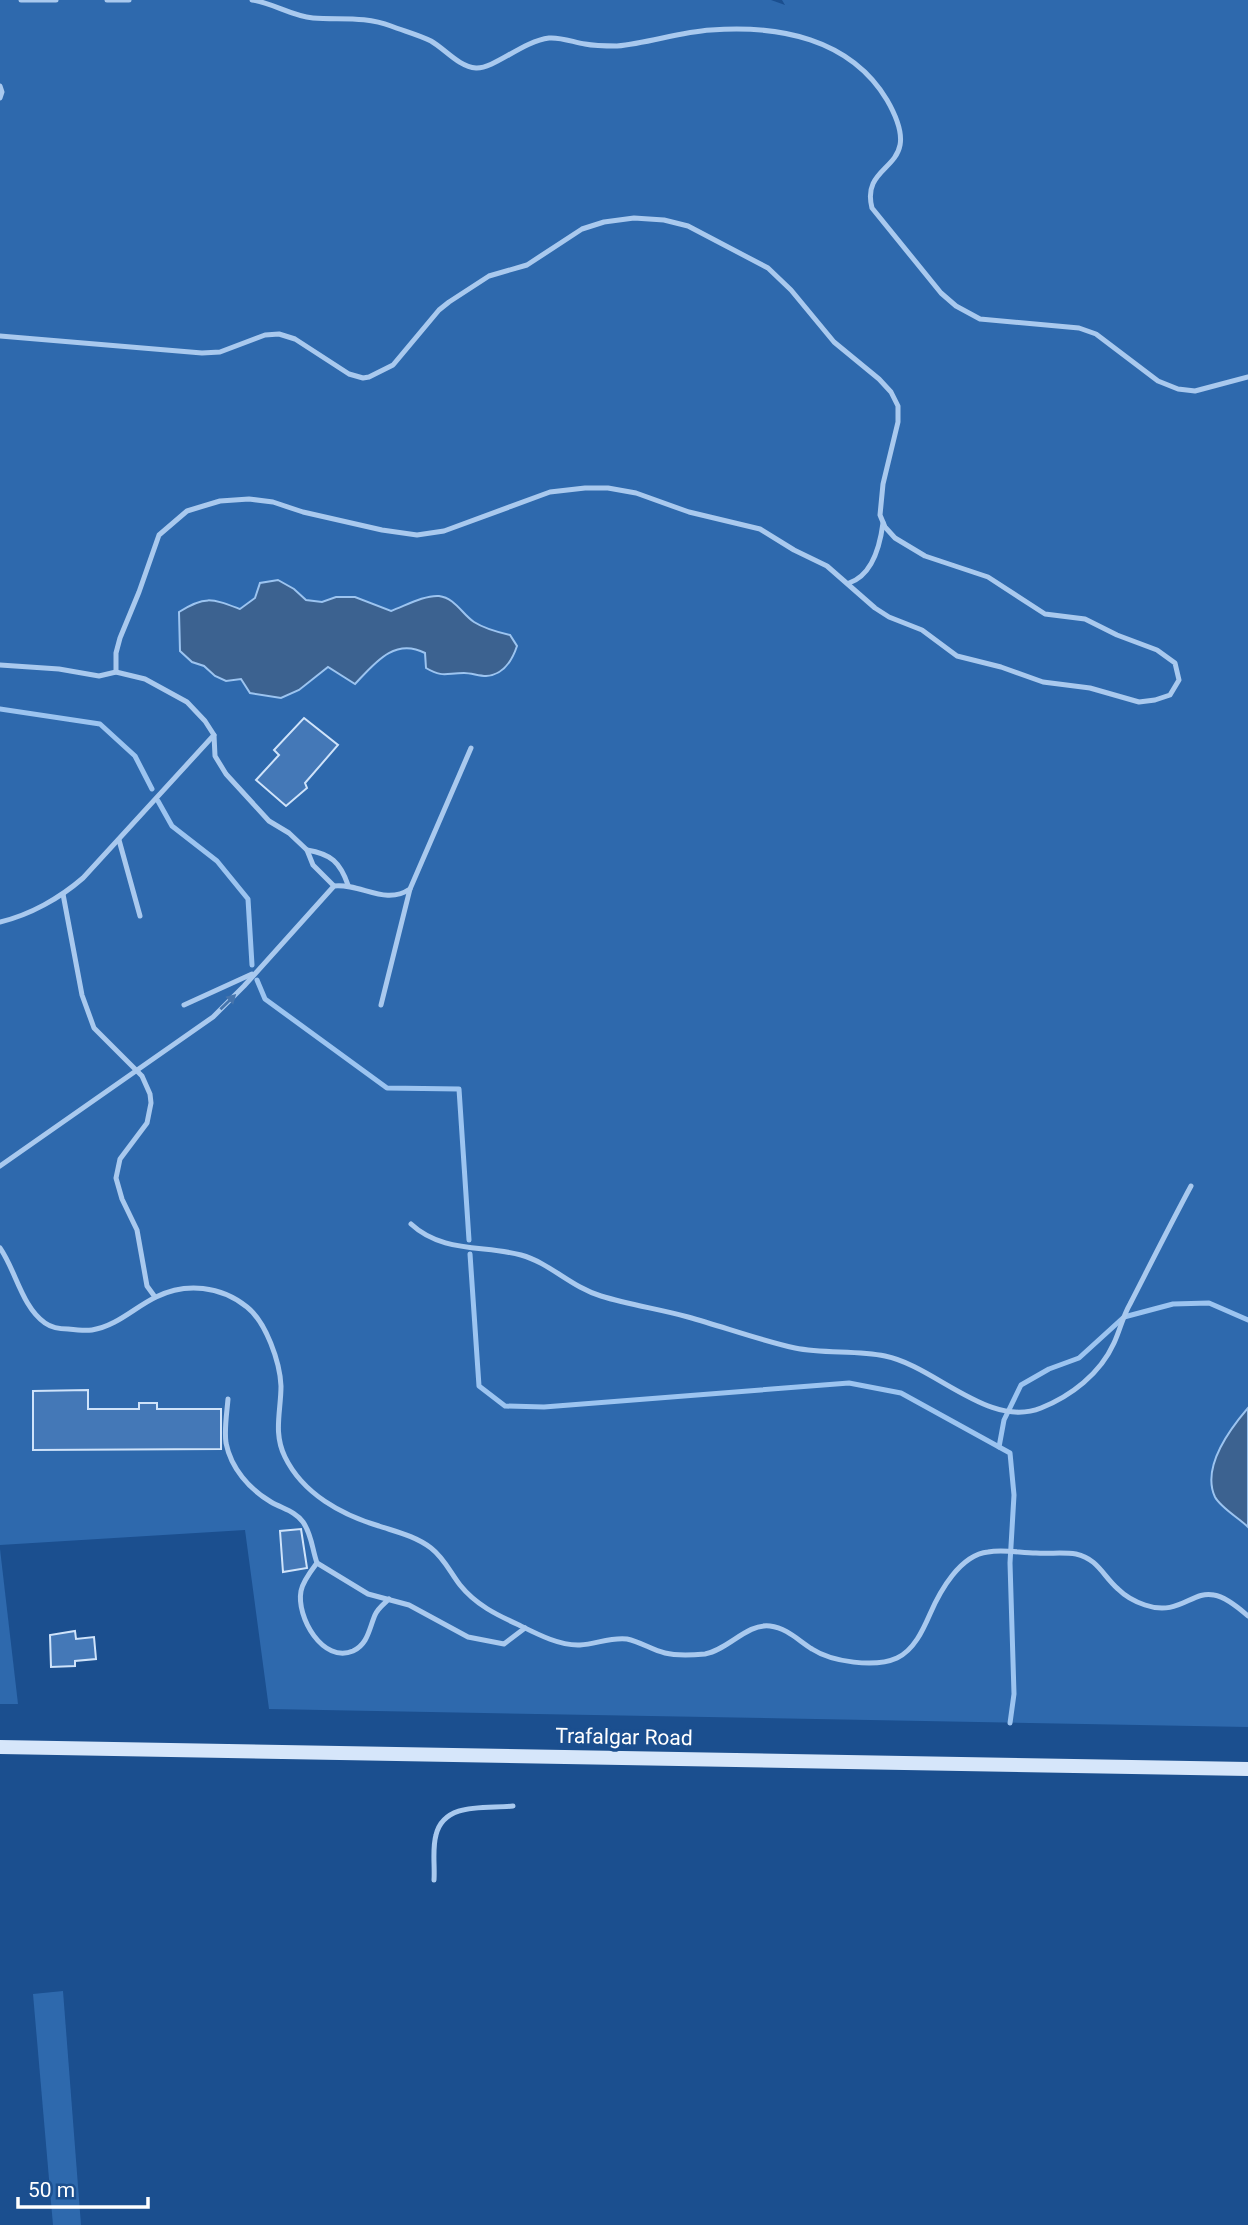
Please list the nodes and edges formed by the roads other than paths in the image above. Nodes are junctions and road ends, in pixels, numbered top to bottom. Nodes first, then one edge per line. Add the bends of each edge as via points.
1 (21, 0) edge
2 (56, 0) edge
3 (107, 0) edge
4 (128, 0) edge
5 (252, 0) edge
6 (0, 86) edge
7 (0, 98) edge
8 (0, 336) edge
9 (1248, 377) edge
10 (883, 522) junction
11 (849, 583) junction
12 (0, 665) edge
13 (116, 672) junction
14 (214, 735) junction
15 (471, 748) dead end
16 (119, 840) junction
17 (307, 850) junction
18 (348, 885) junction
19 (334, 886) junction
20 (410, 889) junction
21 (63, 894) junction
22 (139, 916) dead end
23 (0, 922) edge
24 (255, 972) junction
25 (184, 1005) dead end
26 (381, 1005) dead end
27 (137, 1070) junction
28 (0, 1166) edge
29 (1191, 1186) dead end
30 (411, 1224) dead end
31 (0, 1248) edge
32 (155, 1297) junction
33 (228, 1399) dead end
34 (317, 1563) junction
35 (389, 1599) junction
36 (1248, 1616) edge
37 (525, 1628) junction
38 (0, 1747) edge
39 (1248, 1769) edge
40 (513, 1806) dead end
41 (434, 1880) dead end

1 - 2 lane
3 - 4 lane
5 - 9 lane via 300,15 381,23 431,41 474,68 550,38 613,46 742,29 807,38 858,65 886,99 902,141 897,156 874,183 872,208 956,306 979,319 1079,328 1096,334 1172,388 1195,391
6 - 7 lane
8 - 10 lane via 202,353 279,334 295,339 349,374 369,377 393,365 449,302 489,276 527,265 582,229 634,218 676,222 768,268 838,345 891,392 899,414 880,500
10 - 11 lane via 868,570
10 - 11 lane via 913,551 978,572 1040,611 1085,619 1157,650 1175,663 1178,685 1170,695 1139,702 1043,682 957,656 922,630 880,612
11 - 13 lane via 820,561 760,529 608,488 550,492 444,531 417,535 237,498 187,512 159,535 120,638
12 - 13 lane via 99,676
13 - 14 lane via 145,679 180,698 196,710
14 - 16 lane
14 - 17 lane via 215,755 226,774 269,821
15 - 20 lane
16 - 21 lane
16 - 22 lane
17 - 18 lane via 323,853 342,867
17 - 19 lane via 313,865
18 - 19 lane
18 - 20 lane via 400,896
19 - 24 lane
20 - 26 lane
21 - 23 lane
21 - 27 lane via 82,995 94,1028
24 - 25 lane
27 -> 24 lane via 213,1017
27 - 28 lane
27 - 32 lane via 150,1094 150,1114 120,1159 116,1178 137,1230 147,1286
29 - 30 lane via 1104,1362 1064,1396 1023,1413 996,1409 897,1359 797,1348 683,1315 634,1306 579,1288 522,1255 439,1241
31 - 32 lane via 33,1310 53,1327 103,1327
32 - 37 lane via 201,1287 249,1308 266,1331 277,1364 281,1384 278,1436 286,1460 300,1480 335,1508 428,1546 481,1606
33 - 34 lane via 226,1441 243,1480 301,1520
34 - 35 lane via 368,1594
34 - 35 lane via 301,1591 301,1603 314,1636 331,1650 350,1653 360,1647 379,1608
35 - 37 lane via 487,1643 504,1644
36 - 37 lane via 1213,1594 1173,1608 1150,1607 1118,1590 1101,1568 1078,1555 991,1551 975,1556 952,1576 910,1648 885,1662 840,1661 768,1626 715,1651 679,1655 618,1639 573,1644
38 - 39 main road, Trafalgar Road
40 - 41 lane via 452,1813 439,1824

